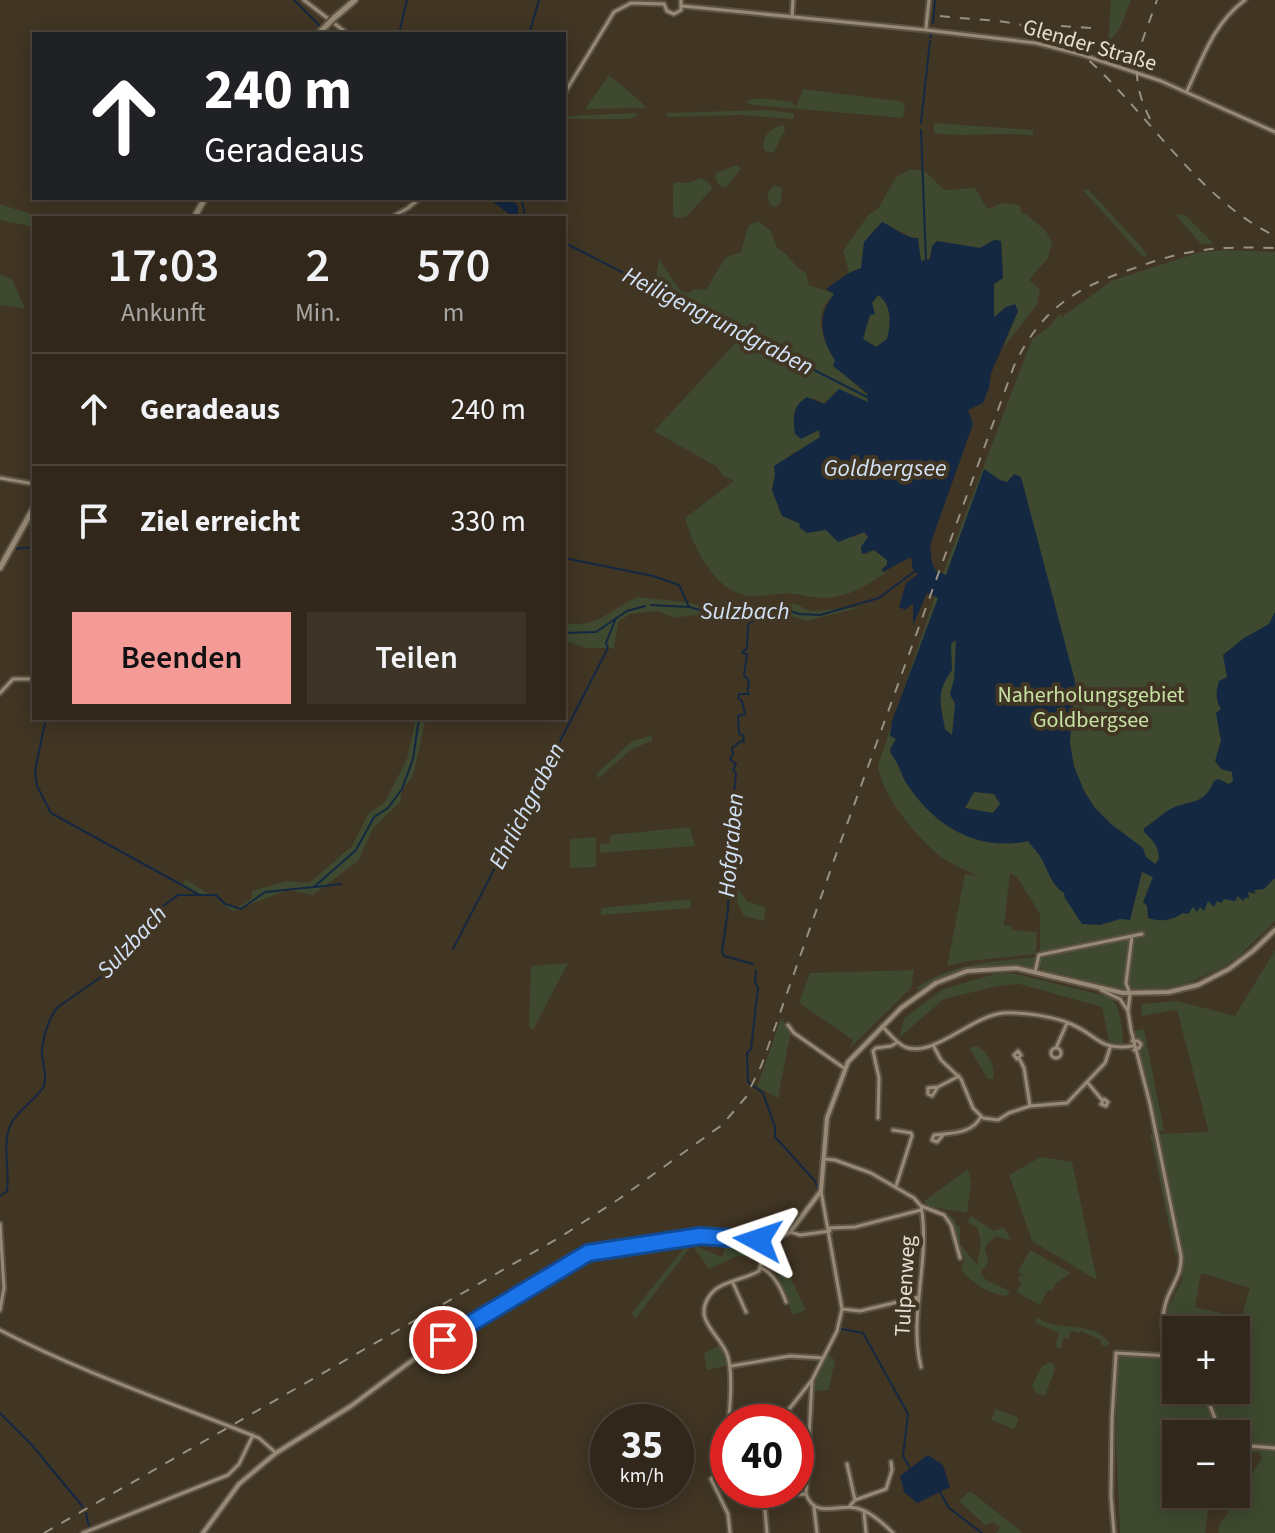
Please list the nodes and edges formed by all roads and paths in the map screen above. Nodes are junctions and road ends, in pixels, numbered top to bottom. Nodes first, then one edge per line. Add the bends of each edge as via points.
1 (304, 0) edge
2 (355, 0) edge
3 (681, 0) edge
4 (793, 0) edge
5 (929, 0) edge
6 (1245, 0) edge
7 (665, 2) edge
8 (682, 6) junction
9 (792, 17) junction
10 (926, 30) junction
11 (320, 32) edge
12 (345, 32) edge
13 (566, 91) edge
14 (1187, 91) junction
15 (1275, 132) edge
16 (418, 200) edge
17 (395, 216) edge
18 (0, 478) edge
19 (32, 484) edge
20 (32, 511) edge
21 (0, 568) edge
22 (32, 679) edge
23 (0, 693) edge
24 (1275, 930) edge
25 (1142, 934) dead end
26 (1132, 936) junction
27 (1035, 972) junction
28 (1100, 989) junction
29 (1127, 993) junction
30 (1125, 1005) junction
31 (1128, 1011) junction
32 (1067, 1023) junction
33 (788, 1025) dead end
34 (882, 1026) junction
35 (898, 1042) junction
36 (933, 1045) junction
37 (1133, 1046) junction
38 (1056, 1048) dead end
39 (1110, 1048) junction
40 (1019, 1058) dead end
41 (844, 1068) junction
42 (959, 1076) junction
43 (1088, 1083) junction
44 (938, 1087) dead end
45 (1102, 1100) dead end
46 (1030, 1106) junction
47 (981, 1116) junction
48 (878, 1118) dead end
49 (893, 1130) dead end
50 (944, 1134) dead end
51 (825, 1159) junction
52 (896, 1186) junction
53 (821, 1191) junction
54 (921, 1208) junction
55 (0, 1224) edge
56 (829, 1230) junction
57 (790, 1232) junction
58 (758, 1240) junction
59 (960, 1258) dead end
60 (761, 1268) junction
61 (733, 1283) junction
62 (919, 1297) junction
63 (786, 1302) dead end
64 (842, 1309) junction
65 (0, 1310) edge
66 (746, 1312) dead end
67 (1165, 1316) edge
68 (0, 1330) edge
69 (1162, 1348) edge
70 (1157, 1354) junction
71 (1162, 1355) edge
72 (823, 1358) junction
73 (730, 1366) junction
74 (921, 1367) dead end
75 (812, 1380) junction
76 (728, 1404) edge
77 (793, 1404) edge
78 (811, 1404) edge
79 (253, 1435) junction
80 (1250, 1446) edge
81 (1275, 1448) edge
82 (276, 1453) junction
83 (891, 1462) dead end
84 (847, 1464) dead end
85 (855, 1500) junction
86 (814, 1507) joint
87 (849, 1507) junction
88 (725, 1508) edge
89 (765, 1508) edge
90 (864, 1511) junction
91 (83, 1533) edge
92 (203, 1533) edge
93 (730, 1533) edge
94 (767, 1533) edge
95 (817, 1533) edge
96 (866, 1533) edge
97 (893, 1533) edge
98 (1114, 1533) edge

1 - 12 street
2 - 11 main road, bridge
3 - 8 street
4 - 9 street
5 - 10 street
6 - 14 street via 1217,28
7 - 8 street, Glender Straße via 670,14
7 - 13 street via 631,3 614,12
8 - 9 street, Glender Straße
9 - 10 street, Glender Straße
10 - 14 street, Glender Straße via 1036,43
14 - 15 street, Glender Straße
16 - 17 street
18 - 19 street
20 - 21 main road
22 - 23 street via 13,679
24 - 29 street via 1241,961 1208,981 1169,992
25 - 26 street
26 - 27 street via 1039,955
26 - 29 street
27 - 28 street
27 - 34 street via 967,971 936,983
28 - 29 street
28 - 30 street
29 - 30 street
29 - 31 street
30 - 31 street
31 - 37 street
32 - 36 street via 1001,1013 974,1021
32 - 38 street
32 - 39 street
33 - 41 street
34 - 35 street
34 - 41 street
35 - 36 street via 919,1049
35 - 48 street via 873,1051
36 - 42 street
37 - 39 street
37 - 67 street via 1181,1256
39 - 43 street via 1107,1061
40 - 46 street
41 - 51 street via 827,1118
42 - 44 street
42 - 47 street
43 - 45 street
43 - 46 street via 1067,1103
46 - 47 street via 998,1120
47 - 50 street via 970,1129
49 - 52 street via 912,1136
51 - 52 street
51 - 53 street
52 - 54 street
53 - 56 street
53 - 57 street
54 - 56 street
54 - 59 street via 944,1215
54 - 62 street, Tulpenweg
55 - 65 street
56 - 57 street
56 - 64 street
57 - 58 street
58 - 60 street
58 - 82 street via 700,1236 588,1253 422,1353
60 - 61 street
60 - 63 street via 770,1272
61 - 66 street
61 - 73 street via 711,1292 703,1308 706,1324 721,1341
62 - 64 street via 860,1311
62 - 74 street, Tulpenweg
64 - 72 street
68 - 79 street
69 - 70 street
70 - 71 street
70 - 98 street via 1115,1357
72 - 73 street via 790,1356
72 - 75 street
73 - 76 street
75 - 77 street
75 - 78 street
79 - 82 street
79 - 91 street via 228,1475
80 - 81 street
82 - 92 street via 239,1484
83 - 85 street via 886,1489
84 - 85 street
85 - 87 street
86 - 87 street
86 - 95 street
87 - 90 street
88 - 93 street
89 - 94 street
90 - 96 street
90 - 97 street

